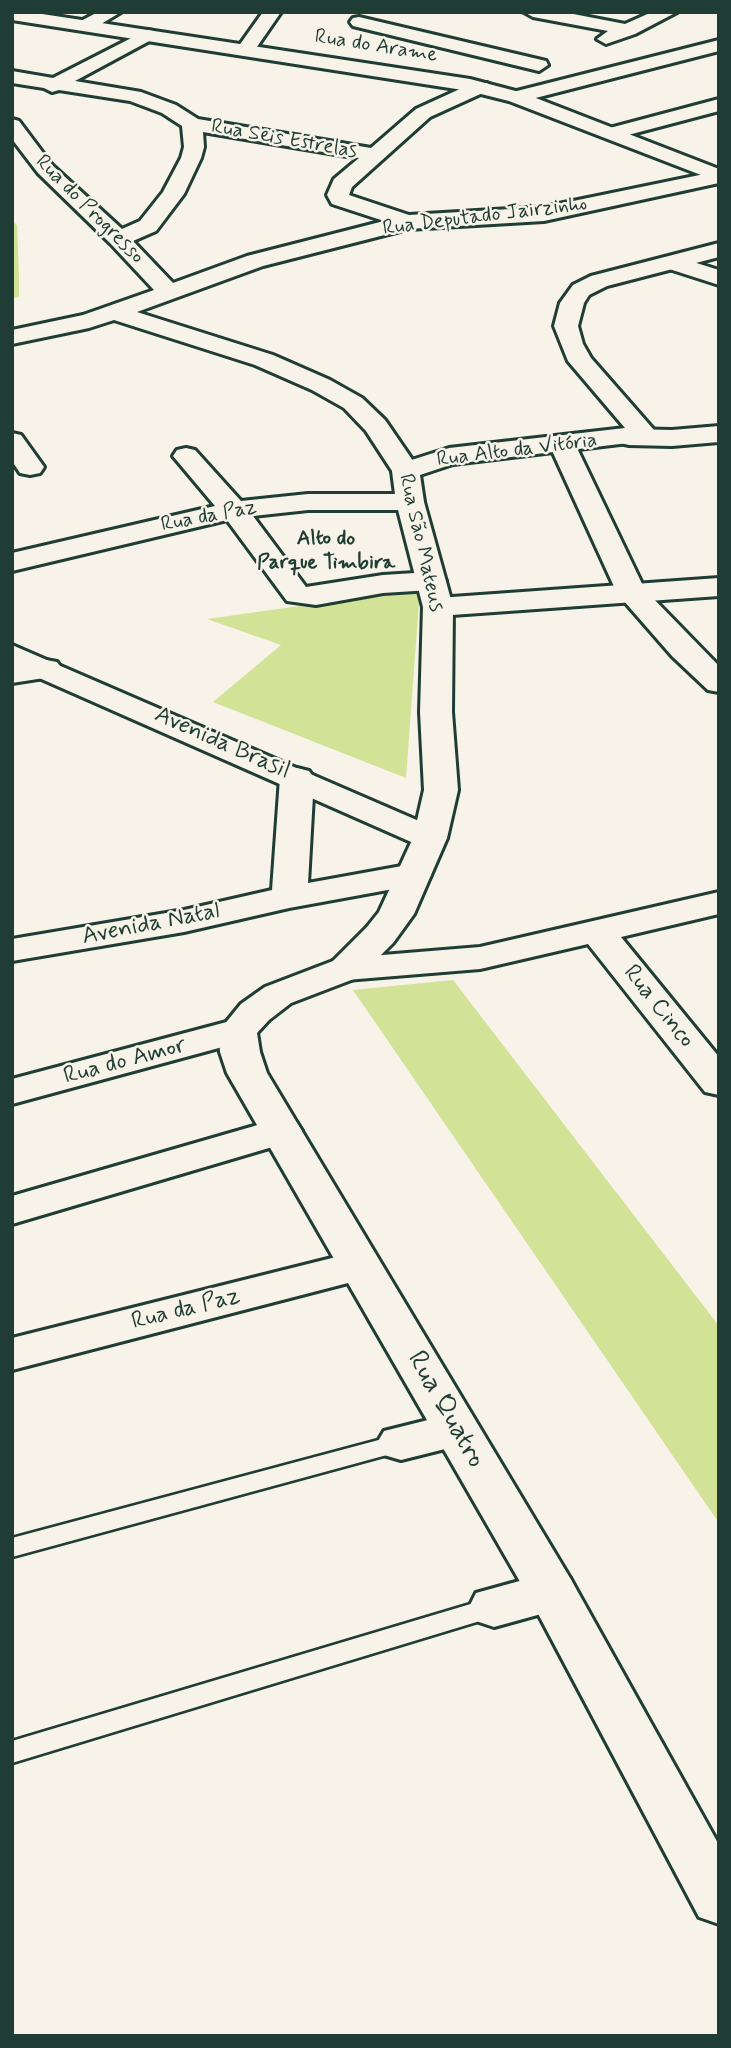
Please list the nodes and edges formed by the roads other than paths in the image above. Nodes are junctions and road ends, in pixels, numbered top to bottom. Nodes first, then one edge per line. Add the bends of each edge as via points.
1 (112, 12) edge
2 (272, 12) edge
3 (534, 12) edge
4 (668, 12) edge
5 (559, 14) edge
6 (12, 15) edge
7 (359, 22) dead end
8 (433, 22) dead end
9 (85, 26) junction
10 (629, 30) junction
11 (406, 31) junction
12 (147, 36) junction
13 (587, 44) dead end
14 (719, 45) edge
15 (245, 50) junction
16 (12, 76) edge
17 (58, 83) junction
18 (475, 86) junction
19 (516, 97) junction
20 (24, 100) dead end
21 (719, 105) edge
22 (192, 124) junction
23 (12, 125) edge
24 (613, 133) junction
25 (375, 155) junction
26 (719, 177) edge
27 (408, 222) junction
28 (120, 239) junction
29 (719, 250) edge
30 (674, 263) junction
31 (719, 278) edge
32 (169, 292) junction
33 (116, 313) junction
34 (12, 337) edge
35 (719, 434) edge
36 (640, 435) junction
37 (12, 441) edge
38 (562, 444) junction
39 (186, 456) dead end
40 (30, 467) dead end
41 (408, 486) junction
42 (234, 510) junction
43 (12, 562) edge
44 (719, 587) edge
45 (632, 593) junction
46 (434, 594) junction
47 (12, 654) edge
48 (46, 669) junction
49 (12, 674) edge
50 (719, 683) edge
51 (298, 778) junction
52 (430, 838) junction
53 (413, 875) junction
54 (289, 897) junction
55 (719, 903) edge
56 (597, 931) junction
57 (12, 950) edge
58 (346, 969) junction
59 (238, 1031) junction
60 (719, 1083) edge
61 (12, 1092) edge
62 (282, 1131) junction
63 (12, 1210) edge
64 (360, 1266) junction
65 (12, 1354) edge
66 (456, 1430) junction
67 (401, 1444) joint
68 (12, 1548) edge
69 (552, 1592) junction
70 (494, 1607) joint
71 (12, 1752) edge
72 (717, 1893) edge

1 - 9 street
2 - 15 street
3 - 5 street
4 - 10 street
5 - 10 street
6 - 9 street, Rua do Arame
7 - 11 street
8 - 11 street
9 - 12 street, Rua do Arame
10 - 13 street
11 - 18 street via 539,65
12 - 15 street, Rua do Arame
12 - 17 street
14 - 19 street
15 - 18 street, Rua do Arame
16 - 17 street
17 - 20 street
17 - 22 street via 154,102
18 - 19 street, Rua do Arame
18 - 25 street via 423,113
19 - 24 street, Rua do Arame
21 - 24 street
22 - 25 street, Rua Seis Estrelas
22 - 28 street via 194,147 173,194 148,226
23 - 28 street, Rua do Progresso via 45,169
24 - 26 street, Rua do Arame
25 - 27 street via 342,184 338,195
26 - 27 street, Rua Deputado Jairzinho via 544,214
27 - 32 street, Rua Deputado Jairzinho via 280,254
28 - 32 street, Rua do Progresso
29 - 30 street
30 - 31 street
30 - 36 street via 599,281 581,290 566,326 580,361
32 - 33 street, Rua Deputado Jairzinho
33 - 34 street, Rua Deputado Jairzinho
33 - 41 street, Rua São Mateus via 264,360 353,403 376,426
35 - 36 street, Rua Alto da Vitória
36 - 38 street, Rua Alto da Vitória
37 - 40 street
38 - 41 street, Rua Alto da Vitória via 449,456
38 - 45 street
39 - 42 street
41 - 42 street, Rua da Paz
41 - 46 street, Rua São Mateus
42 - 43 street, Rua da Paz
42 - 46 street via 302,597 383,584
44 - 45 street
45 - 46 street
45 - 50 street
46 - 52 street, Rua São Mateus via 441,790
47 - 48 street, Avenida Brasil
48 - 49 street
48 - 51 street, Avenida Brasil
51 - 52 street, Avenida Brasil
51 - 54 street
52 - 53 street, Rua São Mateus
53 - 54 street, Avenida Natal
53 - 58 street, Rua São Mateus via 396,914
54 - 57 street, Avenida Natal via 184,921
55 - 56 street
56 - 58 street via 480,958
56 - 60 street, Rua Cinco
58 - 59 street via 278,995
59 - 61 street, Rua do Amor
59 - 62 street, Rua Quatro via 247,1073
62 - 63 street
62 - 64 street, Rua Quatro
64 - 65 street, Rua da Paz
64 - 66 street, Rua Quatro
66 - 67 street
66 - 69 street, Rua Quatro
67 - 68 lane
69 - 70 street
69 - 72 street, Rua Quatro
70 - 71 lane

